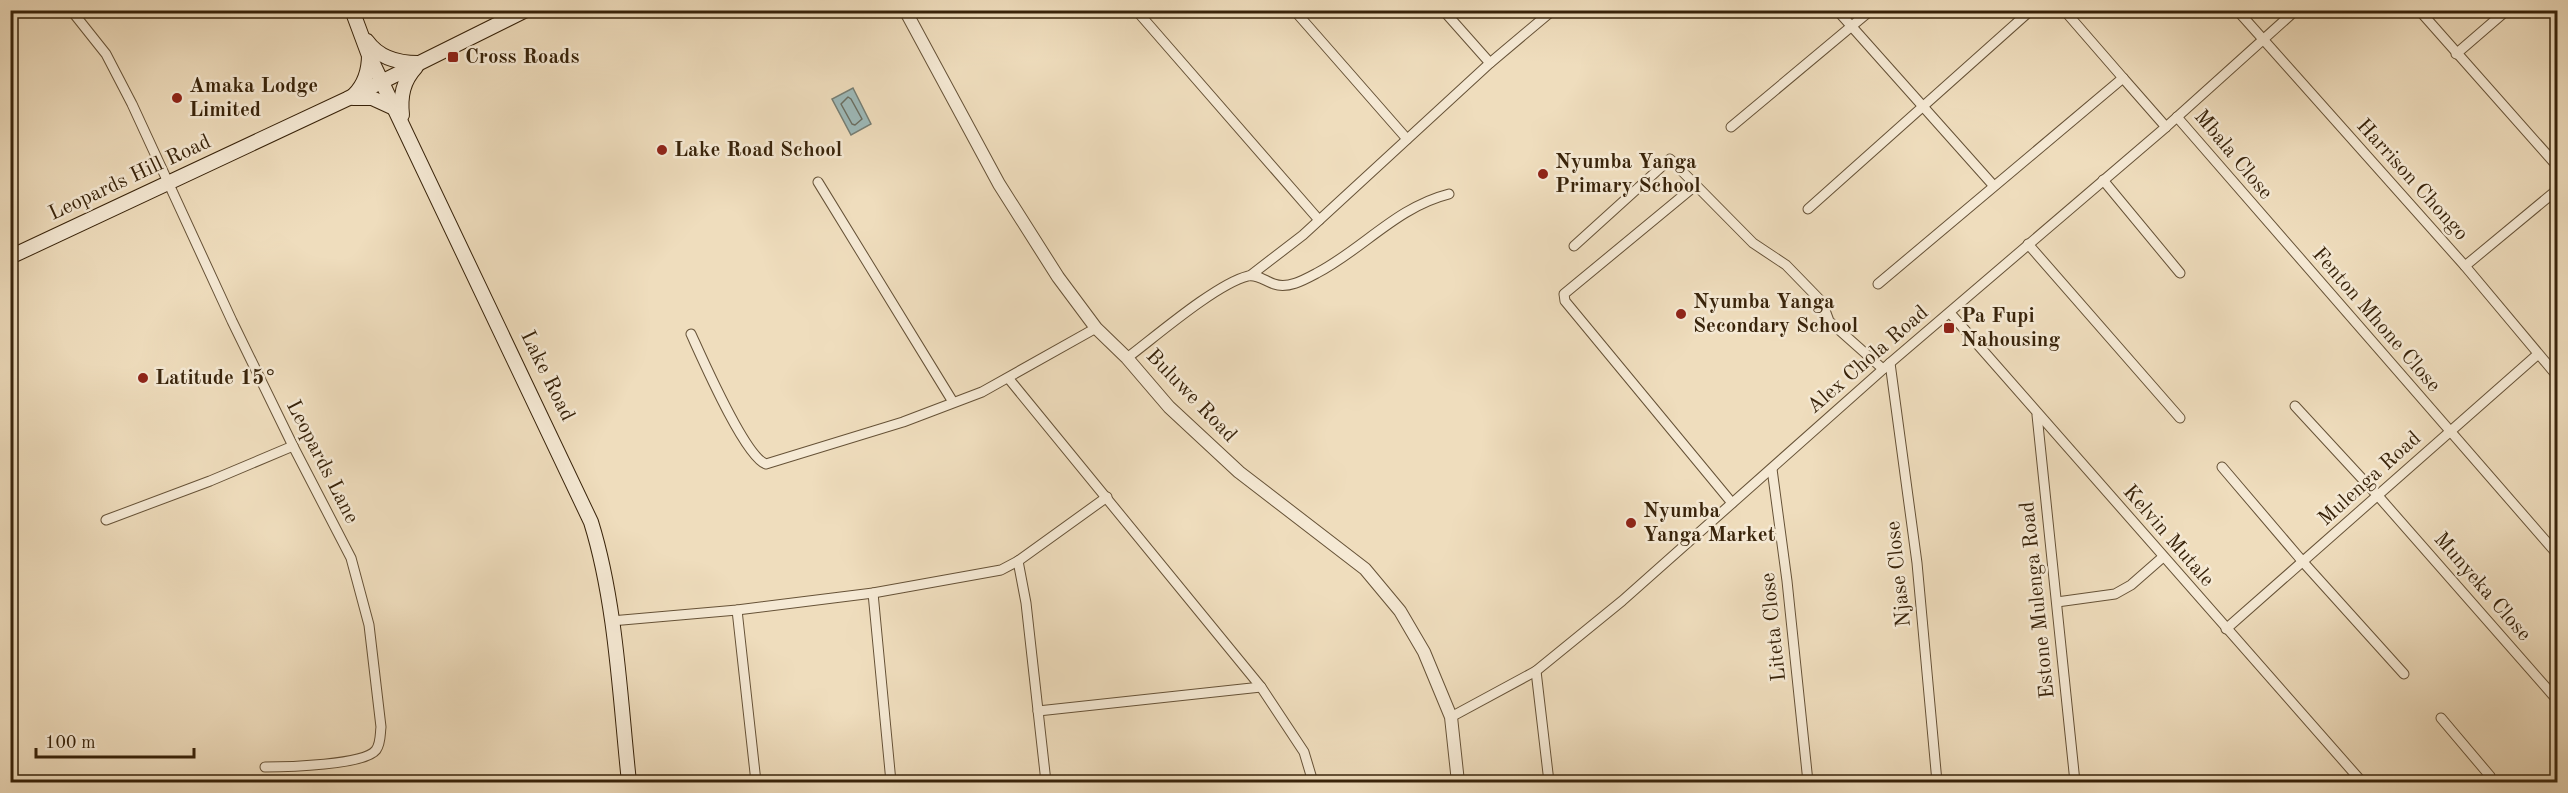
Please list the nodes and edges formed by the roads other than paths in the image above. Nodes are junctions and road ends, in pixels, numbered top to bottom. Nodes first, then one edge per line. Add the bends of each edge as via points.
1 (71, 10) edge
2 (352, 10) edge
3 (526, 10) edge
4 (905, 10) edge
5 (1136, 10) edge
6 (1294, 10) edge
7 (1443, 10) edge
8 (1553, 10) edge
9 (1837, 10) edge
10 (1871, 10) edge
11 (2031, 10) edge
12 (2064, 10) edge
13 (2237, 10) edge
14 (2296, 10) edge
15 (2419, 10) edge
16 (2507, 10) edge
17 (1852, 27) junction
18 (363, 35) junction
19 (2263, 40) junction
20 (368, 53) junction
21 (2456, 54) junction
22 (420, 63) junction
23 (1490, 63) junction
24 (2123, 78) junction
25 (383, 82) junction
26 (347, 99) junction
27 (1923, 108) junction
28 (396, 109) junction
29 (2177, 117) junction
30 (403, 123) junction
31 (1731, 127) dead end
32 (2166, 127) junction
33 (1407, 139) junction
34 (2558, 167) edge
35 (2103, 180) junction
36 (818, 182) dead end
37 (170, 183) junction
38 (1696, 185) junction
39 (1993, 185) junction
40 (2558, 189) edge
41 (1449, 194) dead end
42 (1808, 209) dead end
43 (1319, 220) junction
44 (2275, 232) joint
45 (2028, 244) junction
46 (1575, 246) dead end
47 (10, 257) edge
48 (2465, 266) junction
49 (2180, 273) dead end
50 (1251, 275) junction
51 (1878, 284) dead end
52 (1950, 313) junction
53 (1096, 328) junction
54 (691, 334) dead end
55 (2537, 355) junction
56 (1127, 358) junction
57 (1887, 366) junction
58 (2558, 377) edge
59 (1009, 379) junction
60 (953, 402) junction
61 (2295, 406) dead end
62 (2037, 415) junction
63 (2180, 418) dead end
64 (2449, 431) junction
65 (293, 446) junction
66 (2222, 466) dead end
67 (1772, 469) junction
68 (1107, 497) junction
69 (2379, 497) junction
70 (1732, 503) junction
71 (106, 520) dead end
72 (2558, 555) edge
73 (2163, 557) junction
74 (1018, 561) junction
75 (2303, 562) junction
76 (873, 593) junction
77 (2057, 602) junction
78 (737, 610) junction
79 (612, 621) junction
80 (2226, 629) junction
81 (1536, 671) junction
82 (2404, 674) dead end
83 (1261, 687) junction
84 (2558, 701) edge
85 (1038, 711) junction
86 (1451, 717) junction
87 (2441, 718) dead end
88 (265, 767) dead end
89 (629, 783) edge
90 (756, 783) edge
91 (891, 783) edge
92 (1046, 783) edge
93 (1313, 783) edge
94 (1458, 783) edge
95 (1549, 783) edge
96 (1808, 783) edge
97 (1937, 783) edge
98 (2075, 783) edge
99 (2362, 783) edge
100 (2492, 783) edge

1 - 37 street, Leopards Lane via 106,54
2 - 18 main road, Lake Road
3 - 22 main road, Leopards Hill Road
4 - 53 street, Buluwe Road via 999,184
5 - 43 street
6 - 33 street
7 - 23 street
8 - 23 street
9 - 17 street
10 - 17 street
11 - 27 street
12 - 24 street
13 - 19 street, Harrison Chongo
14 - 19 street, Alex Chola Road
15 - 21 street
16 - 21 street
17 - 27 street
17 - 31 street
18 - 20 main road, Lake Road
18 - 22 main road via 387,59
19 - 29 street, Alex Chola Road
19 - 48 street, Harrison Chongo
20 - 25 main road, Lake Road
20 - 26 main road via 363,85
21 - 34 street
22 - 25 main road, Leopards Hill Road
22 - 30 main road via 404,84
23 - 33 street
24 - 32 street
24 - 39 street
25 - 26 main road, Leopards Hill Road
25 - 28 main road, Lake Road
26 - 28 main road via 372,98
26 - 37 main road, Leopards Hill Road
27 - 39 street
27 - 42 street
28 - 30 main road, Lake Road
29 - 32 street, Alex Chola Road
29 - 44 street, Mbala Close
30 - 79 main road, Lake Road via 580,494 597,540
32 - 35 street, Alex Chola Road
33 - 43 street
35 - 45 street, Alex Chola Road
35 - 49 street
36 - 60 street
37 - 47 main road, Leopards Hill Road
37 - 65 street, Leopards Lane
38 - 46 street via 1670,159
38 - 57 street via 1753,243 1786,265 1822,302 1829,321 1849,341
38 - 70 street via 1564,294 1565,301
39 - 51 street
40 - 48 street
41 - 50 street via 1409,210 1332,265 1300,281 1279,285
43 - 50 street
44 - 64 street, Fenton Mhone Close
45 - 52 street, Alex Chola Road
45 - 63 street
48 - 55 street, Harrison Chongo
50 - 56 street via 1206,299
52 - 57 street, Alex Chola Road
52 - 62 street, Kelvin Mutale
53 - 56 street, Buluwe Road
53 - 59 street
54 - 60 street via 753,454 766,464 903,422
55 - 58 street, Harrison Chongo
55 - 64 street, Mulenga Road
56 - 86 street, Buluwe Road via 1169,407 1239,472 1339,547 1386,591 1424,652
57 - 67 street, Alex Chola Road
57 - 97 street, Njase Close via 1917,562
59 - 60 street
59 - 68 street
61 - 69 street, Munyeka Close
62 - 73 street, Kelvin Mutale
62 - 77 street, Estone Mulenga Road
64 - 69 street, Mulenga Road
64 - 72 street, Fenton Mhone Close
65 - 71 street
65 - 88 street, Leopards Lane via 351,558 361,589 369,625 380,742 366,757 303,767
66 - 75 street
67 - 70 street, Alex Chola Road
67 - 96 street, Liteta Close via 1788,581
68 - 74 street
68 - 83 street
69 - 75 street, Mulenga Road
69 - 84 street, Munyeka Close
70 - 81 street, Alex Chola Road
73 - 77 street via 2115,594
73 - 80 street, Kelvin Mutale
74 - 76 street via 1001,570
74 - 85 street
75 - 80 street, Mulenga Road
75 - 82 street
76 - 78 street
76 - 91 street
77 - 98 street, Estone Mulenga Road
78 - 79 street
78 - 90 street
79 - 89 main road, Lake Road
80 - 99 street, Kelvin Mutale
81 - 86 street, Alex Chola Road
81 - 95 street
83 - 85 street
83 - 93 street via 1304,752
85 - 92 street
86 - 94 street, Buluwe Road
87 - 100 street

